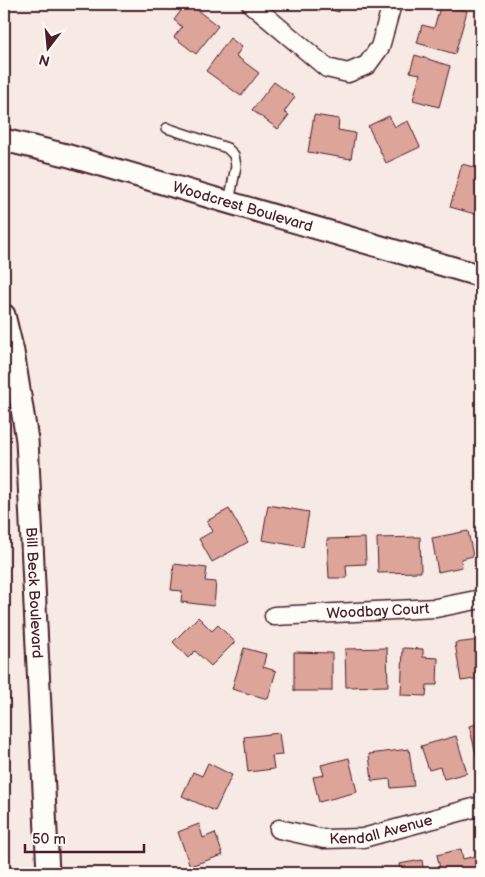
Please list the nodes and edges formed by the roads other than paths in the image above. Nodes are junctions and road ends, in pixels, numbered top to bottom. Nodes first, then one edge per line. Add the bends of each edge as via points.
1 (251, 4) edge
2 (392, 4) edge
3 (167, 128) dead end
4 (4, 140) edge
5 (229, 202) junction
6 (481, 276) edge
7 (4, 315) edge
8 (481, 599) edge
9 (274, 616) dead end
10 (481, 806) edge
11 (278, 829) dead end
12 (48, 873) edge

1 - 2 street via 327,68 348,73 367,65 380,47
3 - 5 lane via 227,148 234,155 236,166
4 - 5 street, Woodcrest Boulevard
5 - 6 street, Woodcrest Boulevard
7 - 12 street, Bill Beck Boulevard via 27,440
8 - 9 street, Woodbay Court via 436,608
10 - 11 street, Kendall Avenue via 363,838 324,839

